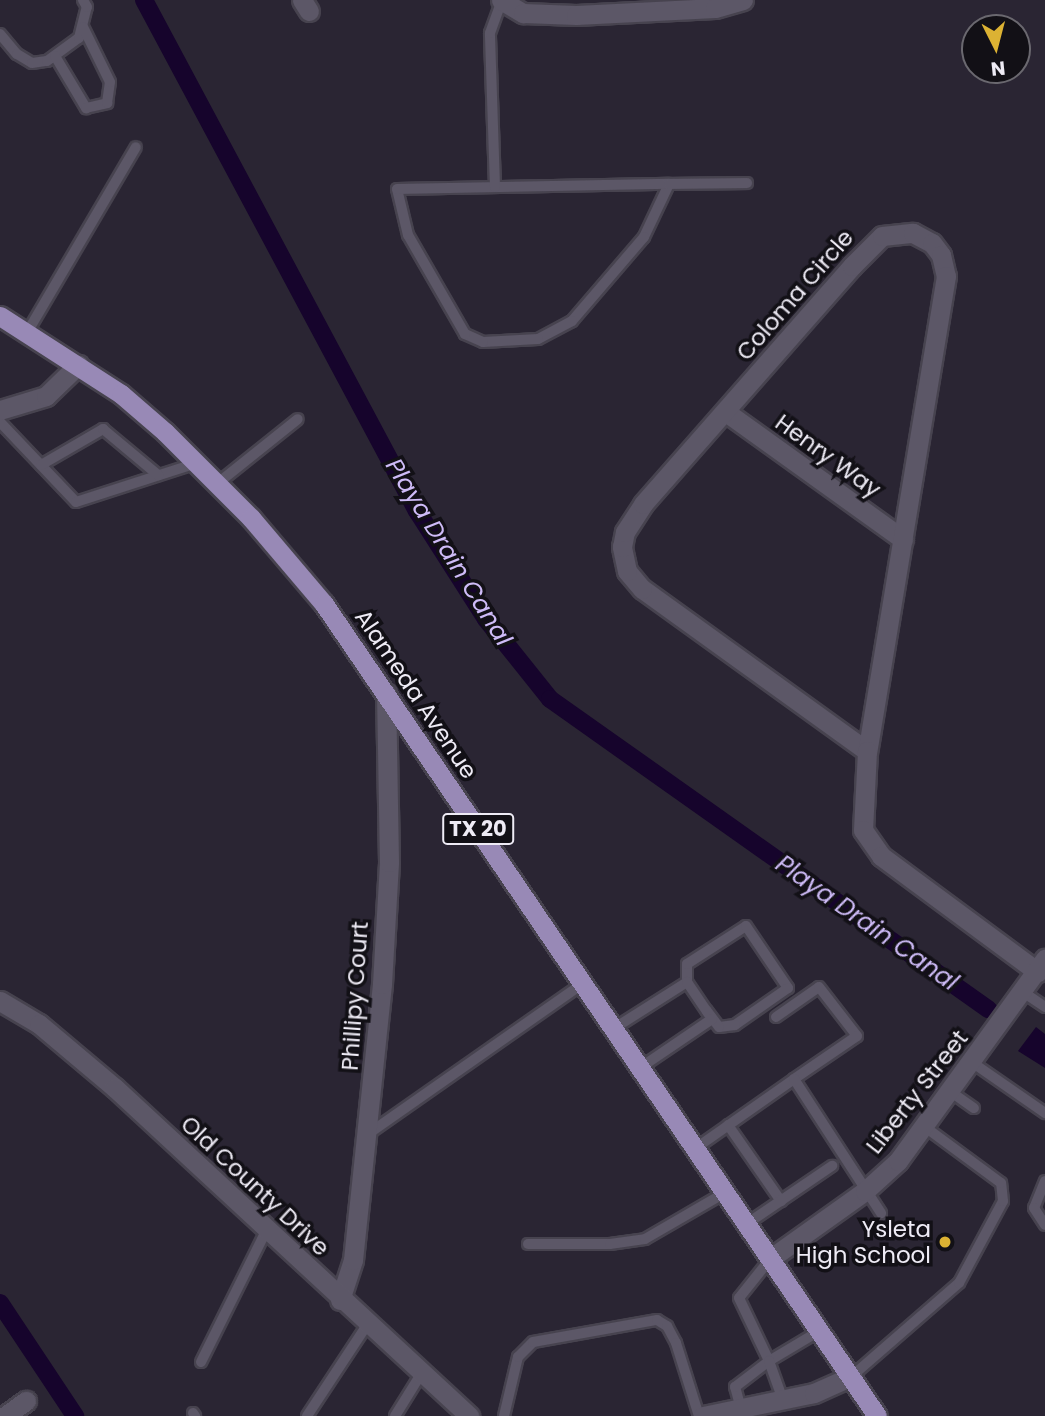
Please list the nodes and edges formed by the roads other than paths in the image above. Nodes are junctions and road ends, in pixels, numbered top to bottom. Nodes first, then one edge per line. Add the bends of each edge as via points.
1 (83, 0) edge
2 (502, 0) edge
3 (743, 0) edge
4 (83, 27) junction
5 (0, 34) edge
6 (55, 56) junction
7 (136, 147) dead end
8 (747, 183) dead end
9 (670, 184) junction
10 (495, 187) junction
11 (0, 316) edge
12 (28, 331) junction
13 (78, 365) junction
14 (0, 410) edge
15 (726, 412) junction
16 (298, 419) dead end
17 (0, 422) edge
18 (197, 462) junction
19 (41, 465) junction
20 (158, 475) junction
21 (218, 484) junction
22 (903, 539) junction
23 (386, 693) junction
24 (867, 751) junction
25 (1041, 966) edge
26 (687, 982) junction
27 (582, 984) junction
28 (1023, 992) junction
29 (0, 1000) edge
30 (1045, 1007) edge
31 (706, 1010) junction
32 (776, 1017) dead end
33 (613, 1029) junction
34 (972, 1063) junction
35 (640, 1069) junction
36 (794, 1079) junction
37 (951, 1092) junction
38 (974, 1108) dead end
39 (1045, 1113) edge
40 (728, 1125) junction
41 (925, 1127) junction
42 (368, 1134) junction
43 (696, 1147) junction
44 (832, 1166) dead end
45 (1045, 1181) edge
46 (865, 1191) junction
47 (726, 1192) junction
48 (781, 1201) junction
49 (881, 1213) dead end
50 (747, 1223) junction
51 (1045, 1225) edge
52 (266, 1231) junction
53 (528, 1244) dead end
54 (771, 1258) junction
55 (340, 1300) junction
56 (367, 1325) junction
57 (821, 1330) junction
58 (769, 1361) junction
59 (201, 1362) dead end
60 (421, 1374) junction
61 (852, 1376) junction
62 (783, 1400) junction
63 (26, 1401) dead end
64 (741, 1409) junction
65 (5, 1416) edge
66 (307, 1416) edge
67 (396, 1416) edge
68 (469, 1416) edge
69 (504, 1416) edge
70 (701, 1416) edge
71 (877, 1416) edge

1 - 4 lane via 87,7
2 - 3 street via 523,13 576,15 715,8
2 - 10 lane via 490,33
4 - 6 lane via 79,38
4 - 6 lane via 110,82 107,103 86,108
5 - 6 lane via 32,63
7 - 12 lane
8 - 9 lane
9 - 10 lane
9 - 10 lane via 644,237 572,321 538,339 483,342 465,334 408,235 397,188
11 - 12 main road, Alameda Avenue / TX 20
12 - 13 main road, Alameda Avenue / TX 20
13 - 14 street via 46,396
13 - 18 main road, Alameda Avenue / TX 20 via 121,394
15 - 22 street, Henry Way
15 - 22 street, Coloma Circle via 877,239 894,232 913,233 932,243 946,276
15 - 24 street, Coloma Circle via 629,524 622,547 627,571 642,590
16 - 21 lane
17 - 19 lane
18 - 20 lane
18 - 21 main road, Alameda Avenue / TX 20
19 - 20 lane via 76,502
19 - 20 lane via 103,429
21 - 23 main road, Alameda Avenue / TX 20 via 317,595
22 - 24 street, Coloma Circle
23 - 27 main road, Alameda Avenue / TX 20
23 - 42 street, Phillipy Court via 389,862
24 - 25 street, Coloma Circle via 861,813 870,844
25 - 28 street, Liberty Street
26 - 31 lane
26 - 31 lane via 687,964 746,926 788,988 735,1026 719,1027
26 - 33 lane
27 - 33 main road, Alameda Avenue / TX 20
27 - 42 lane
28 - 30 lane
28 - 34 street, Liberty Street
29 - 52 street, Old County Drive via 40,1024 115,1088
31 - 35 lane via 712,1019
32 - 36 lane via 819,987 857,1036
33 - 35 main road, Alameda Avenue / TX 20
34 - 37 street, Liberty Street
34 - 39 lane
35 - 43 main road, Alameda Avenue / TX 20
36 - 40 lane
36 - 46 lane
37 - 38 lane
37 - 41 street, Liberty Street
40 - 43 lane
40 - 48 lane
41 - 46 street, Liberty Street
41 - 61 lane via 1000,1183 1003,1201 959,1283
42 - 55 street, Phillipy Court via 353,1261
43 - 47 main road, Alameda Avenue / TX 20
44 - 48 lane
45 - 51 lane via 1034,1208
46 - 49 lane
46 - 54 street, Liberty Street
47 - 50 main road, Alameda Avenue / TX 20
47 - 53 lane via 645,1239 610,1244
48 - 50 lane
50 - 54 main road, Alameda Avenue / TX 20
52 - 55 street, Old County Drive
52 - 59 lane
54 - 57 main road, Alameda Avenue / TX 20
54 - 58 lane via 739,1298
55 - 56 street, Old County Drive
56 - 60 street, Old County Drive
56 - 66 lane
57 - 58 lane
57 - 61 main road, Alameda Avenue / TX 20
58 - 62 lane
58 - 64 lane via 735,1387
60 - 67 lane
60 - 68 street, Old County Drive
61 - 62 street
61 - 71 main road, Alameda Avenue / TX 20
62 - 64 street
63 - 65 street
64 - 70 street
69 - 70 lane via 519,1357 533,1342 657,1320 667,1326 676,1343

